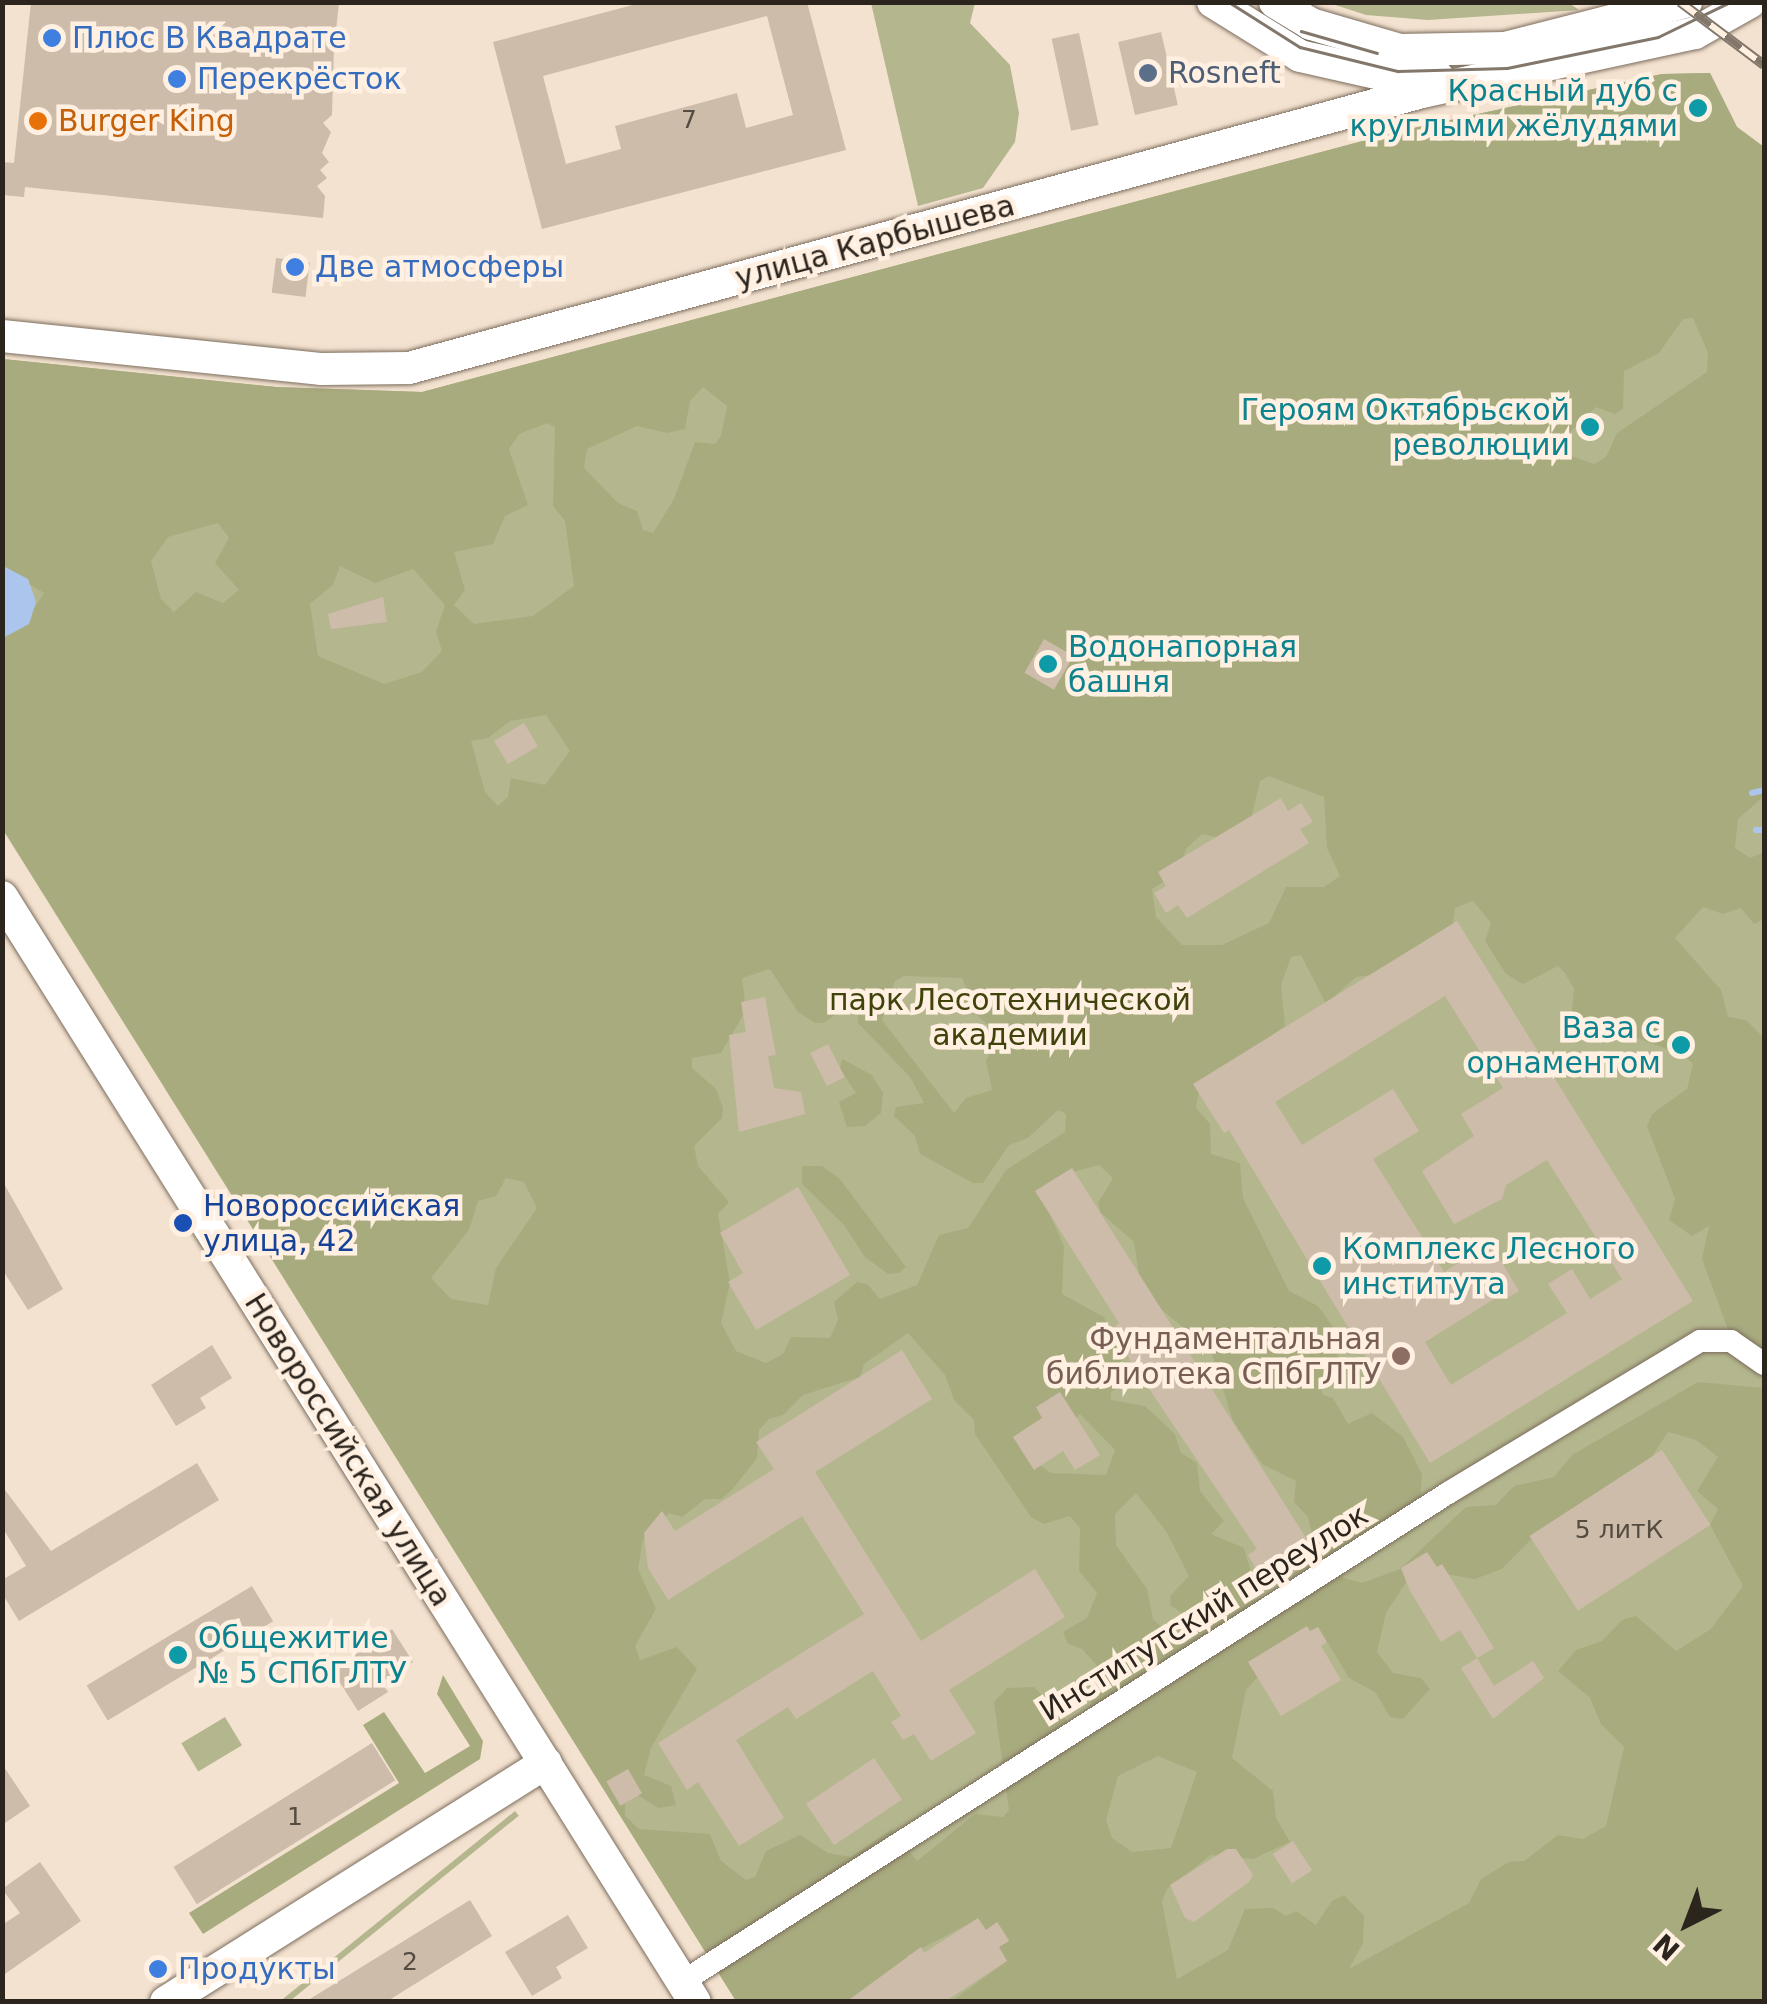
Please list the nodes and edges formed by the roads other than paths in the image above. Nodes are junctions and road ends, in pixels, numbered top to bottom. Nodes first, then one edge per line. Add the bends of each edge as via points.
1 (1213, 2) edge
2 (1276, 2) edge
3 (1686, 2) edge
4 (1742, 7) edge
5 (1506, 62) junction
6 (2, 336) edge
7 (2, 897) edge
8 (1764, 1364) edge
9 (546, 1764) junction
10 (688, 1992) edge
11 (166, 2002) edge

1 - 5 main road via 1300,56 1398,78
2 - 5 main road via 1311,24 1400,50
3 - 5 main road
4 - 5 main road, улица Карбышева via 1695,33
5 - 6 main road, улица Карбышева via 1422,92 409,368 322,369
7 - 9 main road, Новороссийская улица
8 - 10 street, Институтский переулок via 1716,1338 1685,1349
9 - 10 main road, Новороссийская улица
9 - 11 main road

